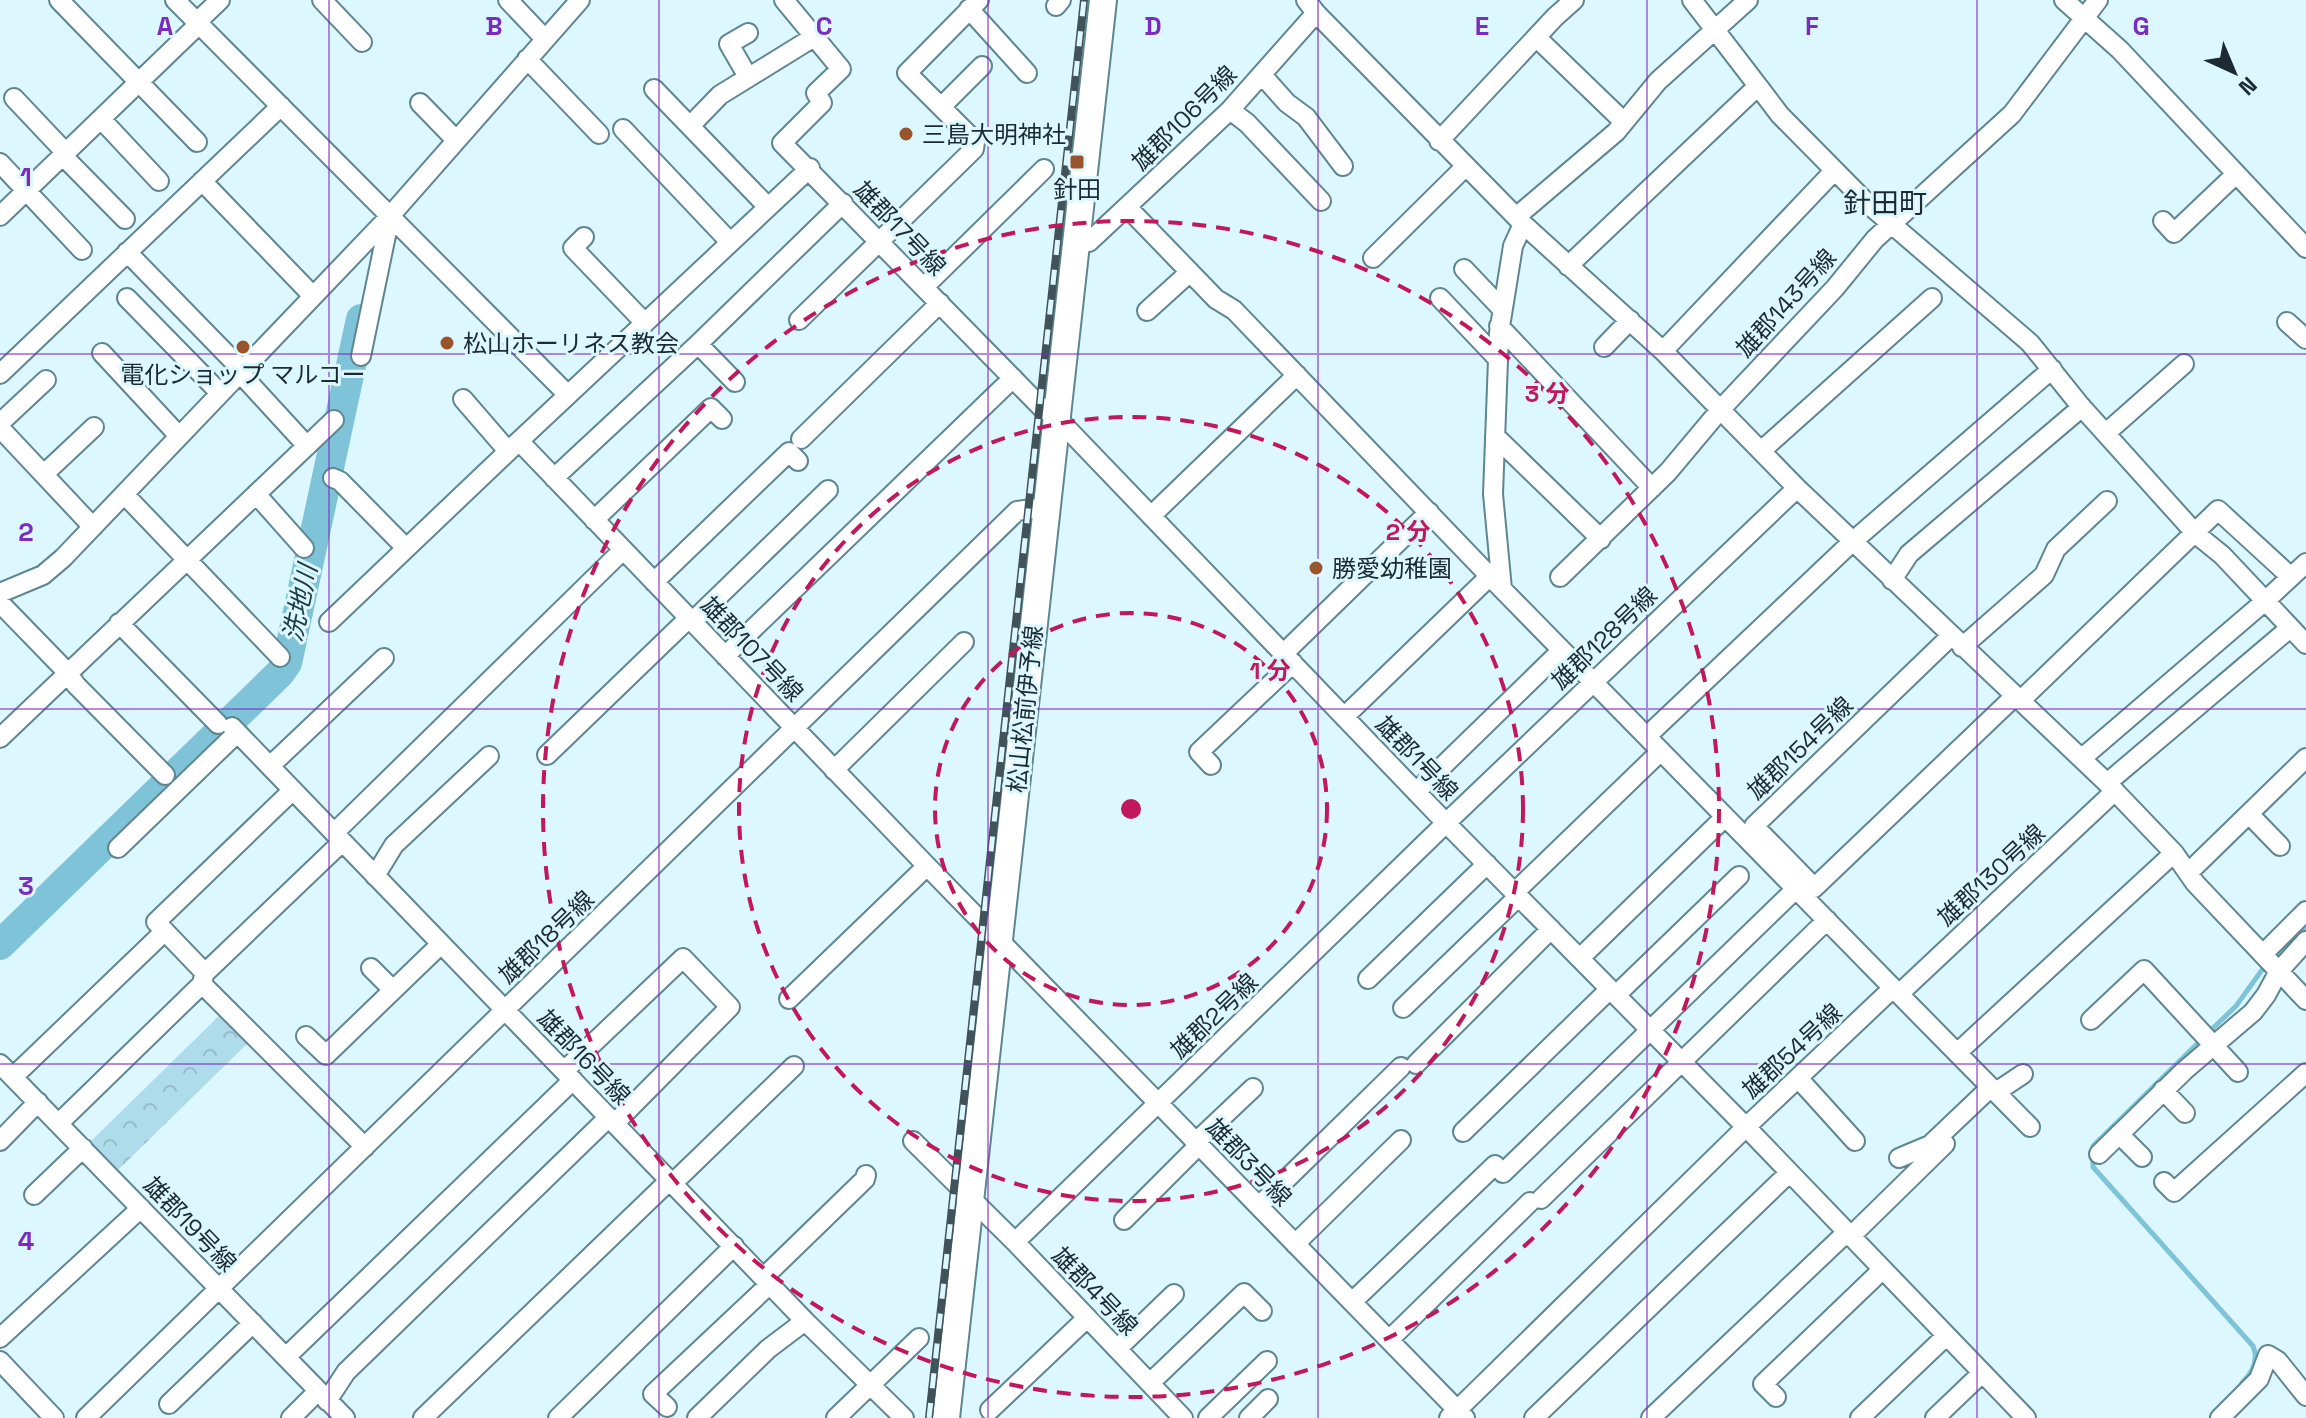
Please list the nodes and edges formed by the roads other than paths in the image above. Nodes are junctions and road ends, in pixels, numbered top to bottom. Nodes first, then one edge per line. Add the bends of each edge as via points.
1 (59, 0) edge
2 (175, 0) edge
3 (220, 0) edge
4 (322, 0) edge
5 (508, 0) edge
6 (580, 0) edge
7 (784, 0) edge
8 (1103, 0) edge
9 (1574, 0) edge
10 (1692, 0) edge
11 (1748, 0) edge
12 (2064, 0) edge
13 (2098, 0) edge
14 (974, 5) edge
15 (1311, 7) edge
16 (2083, 19) junction
17 (198, 23) junction
18 (1714, 30) junction
19 (748, 33) dead end
20 (814, 37) junction
21 (1537, 38) junction
22 (545, 39) junction
23 (362, 42) dead end
24 (527, 59) junction
25 (1024, 62) dead end
26 (982, 66) dead end
27 (1262, 75) junction
28 (748, 77) junction
29 (139, 83) junction
30 (1758, 86) junction
31 (654, 89) dead end
32 (14, 98) dead end
33 (420, 103) dead end
34 (281, 106) junction
35 (941, 107) junction
36 (1230, 110) junction
37 (101, 119) junction
38 (1624, 122) junction
39 (690, 126) junction
40 (623, 129) dead end
41 (599, 134) dead end
42 (456, 140) junction
43 (1439, 141) junction
44 (197, 142) dead end
45 (64, 154) junction
46 (0, 163) edge
47 (1343, 166) dead end
48 (1465, 167) junction
49 (810, 168) junction
50 (1044, 169) dead end
51 (1834, 171) junction
52 (2236, 174) junction
53 (159, 181) dead end
54 (202, 181) junction
55 (26, 191) junction
56 (1321, 201) dead end
57 (843, 203) junction
58 (768, 207) junction
59 (1127, 207) junction
60 (0, 216) edge
61 (390, 216) junction
62 (125, 219) dead end
63 (1520, 220) junction
64 (2163, 221) dead end
65 (1891, 225) junction
66 (584, 237) dead end
67 (730, 242) junction
68 (881, 242) junction
69 (1077, 243) junction
70 (2306, 248) edge
71 (82, 250) dead end
72 (127, 252) junction
73 (1373, 258) dead end
74 (1568, 266) junction
75 (1464, 269) dead end
76 (1190, 272) junction
77 (924, 287) junction
78 (313, 296) junction
79 (128, 297) dead end
80 (1440, 298) dead end
81 (1932, 298) dead end
82 (940, 303) junction
83 (1147, 311) dead end
84 (1501, 318) junction
85 (799, 320) dead end
86 (1630, 320) junction
87 (644, 322) junction
88 (2287, 322) dead end
89 (2306, 339) edge
90 (698, 344) junction
91 (1604, 347) dead end
92 (1663, 351) junction
93 (102, 353) dead end
94 (361, 356) dead end
95 (1498, 359) junction
96 (2184, 364) dead end
97 (2052, 369) junction
98 (241, 371) junction
99 (0, 374) edge
100 (1297, 375) junction
101 (1013, 378) junction
102 (735, 382) dead end
103 (36, 383) dead end
104 (220, 393) junction
105 (567, 394) junction
106 (463, 399) dead end
107 (2082, 407) junction
108 (1720, 410) junction
109 (722, 419) dead end
110 (1058, 419) junction
111 (334, 420) dead end
112 (0, 426) edge
113 (82, 430) dead end
114 (2106, 433) junction
115 (179, 436) junction
116 (1495, 436) junction
117 (801, 439) dead end
118 (307, 446) junction
119 (513, 446) junction
120 (1761, 451) junction
121 (798, 461) dead end
122 (44, 474) junction
123 (333, 478) dead end
124 (554, 478) junction
125 (1652, 488) junction
126 (1797, 488) junction
127 (828, 490) dead end
128 (124, 494) junction
129 (256, 494) junction
130 (2107, 501) dead end
131 (1047, 507) junction
132 (1429, 512) junction
133 (1151, 516) junction
134 (594, 520) junction
135 (93, 527) junction
136 (2196, 534) junction
137 (1601, 539) junction
138 (1852, 542) junction
139 (304, 548) dead end
140 (406, 548) junction
141 (623, 550) junction
142 (186, 559) junction
143 (2306, 563) edge
144 (1560, 577) dead end
145 (2291, 577) junction
146 (1892, 580) junction
147 (654, 582) junction
148 (1496, 582) junction
149 (0, 593) edge
150 (2264, 602) junction
151 (0, 603) edge
152 (691, 620) junction
153 (329, 622) dead end
154 (119, 623) junction
155 (2300, 635) edge
156 (1957, 641) junction
157 (964, 642) dead end
158 (1562, 650) junction
159 (725, 656) junction
160 (280, 657) dead end
161 (384, 658) dead end
162 (1288, 658) junction
163 (68, 673) junction
164 (1593, 682) junction
165 (2018, 698) junction
166 (1344, 717) junction
167 (229, 728) junction
168 (794, 728) junction
169 (1647, 736) junction
170 (0, 738) edge
171 (1661, 751) junction
172 (547, 755) dead end
173 (2082, 758) junction
174 (2306, 758) edge
175 (489, 762) dead end
176 (1211, 765) dead end
177 (270, 766) junction
178 (834, 770) junction
179 (165, 775) dead end
180 (2111, 787) junction
181 (293, 790) junction
182 (1416, 792) junction
183 (2249, 814) junction
184 (1725, 817) junction
185 (1446, 823) junction
186 (338, 838) junction
187 (2280, 846) dead end
188 (118, 848) dead end
189 (2174, 853) junction
190 (1487, 864) junction
191 (927, 866) junction
192 (2189, 872) junction
193 (375, 876) junction
194 (1739, 876) dead end
195 (1801, 884) junction
196 (1517, 894) junction
197 (2306, 911) edge
198 (1827, 920) junction
199 (1551, 929) junction
200 (165, 931) junction
201 (998, 938) junction
202 (2306, 941) edge
203 (441, 944) junction
204 (2263, 954) junction
205 (1580, 958) junction
206 (371, 968) dead end
207 (2279, 971) junction
208 (204, 978) junction
209 (1368, 979) dead end
210 (393, 990) junction
211 (1896, 990) junction
212 (1613, 992) junction
213 (797, 999) dead end
214 (2306, 1000) edge
215 (1403, 1008) dead end
216 (505, 1010) junction
217 (2091, 1020) dead end
218 (1650, 1029) junction
219 (306, 1036) dead end
220 (2208, 1040) junction
221 (1957, 1053) junction
222 (1681, 1061) junction
223 (794, 1066) dead end
224 (7, 1071) edge
225 (2238, 1072) dead end
226 (2306, 1073) edge
227 (2023, 1074) dead end
228 (569, 1076) junction
229 (1798, 1078) junction
230 (1253, 1088) dead end
231 (1993, 1090) junction
232 (2163, 1090) junction
233 (38, 1102) junction
234 (1160, 1103) junction
235 (2185, 1113) dead end
236 (612, 1120) junction
237 (59, 1123) junction
238 (1746, 1127) junction
239 (2030, 1127) dead end
240 (1463, 1132) dead end
241 (2119, 1134) junction
242 (1401, 1140) dead end
243 (0, 1141) edge
244 (913, 1141) dead end
245 (1855, 1141) dead end
246 (1198, 1143) junction
247 (365, 1147) junction
248 (83, 1148) junction
249 (2099, 1154) dead end
250 (1941, 1155) dead end
251 (2142, 1157) dead end
252 (1899, 1158) dead end
253 (1789, 1173) junction
254 (866, 1175) dead end
255 (671, 1182) junction
256 (2164, 1182) dead end
257 (34, 1195) dead end
258 (970, 1198) junction
259 (1259, 1206) junction
260 (141, 1208) junction
261 (1124, 1220) dead end
262 (1848, 1235) junction
263 (483, 1237) junction
264 (1015, 1242) junction
265 (1295, 1244) junction
266 (734, 1246) junction
267 (497, 1251) dead end
268 (1882, 1270) junction
269 (767, 1281) junction
270 (220, 1289) junction
271 (1174, 1294) dead end
272 (1352, 1302) junction
273 (1262, 1311) dead end
274 (1087, 1318) junction
275 (805, 1321) junction
276 (253, 1323) junction
277 (1946, 1336) junction
278 (0, 1338) edge
279 (919, 1338) dead end
280 (1390, 1339) junction
281 (1117, 1349) junction
282 (286, 1357) junction
283 (0, 1361) edge
284 (1267, 1361) dead end
285 (1982, 1373) junction
286 (1150, 1383) junction
287 (871, 1385) junction
288 (323, 1396) junction
289 (2306, 1396) edge
290 (1776, 1397) dead end
291 (1268, 1399) dead end
292 (169, 1404) dead end
293 (667, 1407) dead end
294 (998, 1408) dead end
295 (1458, 1415) edge
296 (54, 1418) edge
297 (86, 1418) edge
298 (291, 1418) edge
299 (345, 1418) edge
300 (423, 1418) edge
301 (558, 1418) edge
302 (697, 1418) edge
303 (836, 1418) edge
304 (904, 1418) edge
305 (946, 1418) edge
306 (1183, 1418) edge
307 (1208, 1418) edge
308 (1249, 1418) edge
309 (1534, 1418) edge
310 (1651, 1418) edge
311 (1860, 1418) edge
312 (1935, 1418) edge
313 (2026, 1418) edge
314 (2220, 1418) edge

1 - 29 street
2 - 17 street
3 - 17 street
4 - 23 street
5 - 22 street
6 - 22 street
7 - 20 street
8 - 69 main road, 松山松前伊予線
9 - 21 street
10 - 18 street
11 - 18 street
12 - 16 street
13 - 16 street, 雄郡143号線
14 - 25 street
14 - 35 street via 907,73
15 - 27 street, 雄郡106号線
15 - 43 street
16 - 52 street via 2120,50
16 - 65 street, 雄郡143号線 via 2012,114
17 - 29 street
17 - 34 street
18 - 30 street
18 - 38 street via 1658,81
19 - 28 street via 729,44
20 - 28 street
20 - 49 street, 雄郡17号線 via 841,69 816,93 822,103 782,143
21 - 38 street
21 - 43 street
22 - 24 street
24 - 41 street
24 - 42 street
26 - 35 street
27 - 36 street, 雄郡106号線
27 - 47 street via 1306,117
28 - 39 street via 720,95
29 - 37 street
29 - 44 street
30 - 51 street
30 - 74 street
31 - 39 street
32 - 45 street
33 - 42 street
34 - 54 street
34 - 61 street
35 - 68 street via 975,142 974,149
36 - 56 street via 1270,158
36 - 59 street, 雄郡106号線
37 - 45 street
37 - 53 street
38 - 63 street
39 - 58 street
40 - 67 street
42 - 61 street
43 - 48 street
45 - 55 street
45 - 62 street
46 - 55 street
48 - 63 street
48 - 73 street
49 - 57 street, 雄郡17号線
49 - 58 street
50 - 77 street
51 - 65 street
51 - 92 street
52 - 64 street via 2174,233
52 - 70 street
54 - 72 street
54 - 78 street
55 - 60 street
55 - 71 street
57 - 68 street, 雄郡17号線
57 - 90 street
58 - 67 street
59 - 69 street, 雄郡106号線 via 1089,242
59 - 76 street
61 - 78 street
61 - 94 street
61 - 105 street
63 - 74 street
63 - 84 street
65 - 97 street via 2014,329
65 - 108 street, 雄郡143号線
66 - 87 street via 573,248
67 - 87 street
68 - 77 street, 雄郡17号線
68 - 85 street
69 - 110 main road, 松山松前伊予線
72 - 98 street
72 - 99 street
74 - 86 street
75 - 84 street
76 - 83 street
76 - 100 street
77 - 82 street, 雄郡17号線
78 - 98 street
79 - 104 street
80 - 95 street
81 - 120 street
82 - 101 street, 雄郡17号線
82 - 117 street via 839,412
84 - 95 street
84 - 125 street
86 - 91 street
86 - 92 street
87 - 105 street
88 - 89 street
90 - 102 street
90 - 124 street
92 - 108 street
93 - 115 street
95 - 116 street
96 - 114 street
97 - 107 street
97 - 138 street
98 - 104 street
98 - 118 street
100 - 132 street
100 - 133 street
101 - 110 street, 雄郡17号線
101 - 159 street via 848,548
103 - 112 street
104 - 115 street
105 - 119 street
106 - 119 street, 雄郡107号線
107 - 114 street
107 - 146 street via 1909,554
108 - 120 street
108 - 125 street, 雄郡143号線
109 - 134 street via 711,408
110 - 131 main road, 松山松前伊予線
110 - 133 street, 雄郡1号線
111 - 118 street
112 - 122 street
113 - 122 street
114 - 136 street
115 - 128 street
116 - 137 street
116 - 148 street
118 - 129 street
119 - 124 street, 雄郡107号線
119 - 140 street
120 - 126 street
121 - 147 street via 789,452
122 - 135 street
123 - 140 street
124 - 134 street, 雄郡107号線
125 - 137 street, 雄郡143号線
126 - 138 street
126 - 164 street, 雄郡128号線
127 - 152 street via 808,521
128 - 135 street
128 - 142 street
129 - 139 street
129 - 142 street
130 - 156 street via 2082,512 2044,575
131 - 168 street, 雄郡18号線 via 1017,511
131 - 201 main road, 松山松前伊予線
132 - 148 street
132 - 162 street
133 - 162 street, 雄郡1号線
134 - 141 street, 雄郡107号線
135 - 149 street via 43,575
136 - 145 street via 2218,510
136 - 150 street
136 - 165 street
137 - 144 street, 雄郡143号線
138 - 146 street
138 - 169 street
140 - 153 street
141 - 147 street, 雄郡107号線
141 - 186 street
142 - 154 street
142 - 160 street
143 - 145 street
145 - 150 street
146 - 156 street
147 - 152 street, 雄郡107号線
148 - 158 street
148 - 166 street
150 - 155 street
150 - 173 street
151 - 163 street
152 - 159 street, 雄郡107号線
152 - 172 street
154 - 163 street
154 - 167 street, 雄郡16号線
155 - 180 street, 雄郡130号線
156 - 165 street
156 - 195 street, 雄郡154号線 via 1754,826
157 - 178 street
158 - 164 street
158 - 182 street
159 - 168 street, 雄郡107号線
161 - 177 street
162 - 166 street, 雄郡1号線
162 - 176 street via 1238,703 1199,752
163 - 170 street
163 - 179 street
164 - 169 street
164 - 185 street, 雄郡128号線
165 - 173 street
165 - 195 street via 1814,888
166 - 182 street, 雄郡1号線
167 - 177 street, 雄郡16号線
167 - 188 street
168 - 178 street, 雄郡107号線
168 - 216 street, 雄郡18号線
169 - 171 street
171 - 184 street
171 - 196 street
173 - 180 street
174 - 183 street
175 - 193 street via 394,845
177 - 181 street, 雄郡16号線
178 - 191 street, 雄郡107号線
180 - 189 street
180 - 211 street, 雄郡130号線
181 - 186 street, 雄郡16号線
181 - 200 street via 156,922
182 - 185 street, 雄郡1号線
183 - 187 street
183 - 192 street
184 - 195 street
184 - 205 street
185 - 190 street, 雄郡1号線
185 - 234 street, 雄郡2号線
186 - 193 street, 雄郡16号線
186 - 208 street
189 - 192 street
189 - 221 street
190 - 196 street, 雄郡1号線
190 - 209 street
191 - 201 street, 雄郡107号線
191 - 213 street
192 - 204 street
193 - 203 street, 雄郡16号線
194 - 212 street
195 - 198 street
195 - 218 street
196 - 199 street, 雄郡1号線
196 - 215 street
197 - 204 street
198 - 211 street
198 - 222 street
199 - 205 street, 雄郡1号線
199 - 259 street
200 - 208 street
200 - 224 street
201 - 234 street, 雄郡3号線
201 - 258 main road, 松山松前伊予線
202 - 207 street
203 - 210 street
203 - 216 street, 雄郡16号線
204 - 207 street
205 - 212 street, 雄郡1号線
206 - 210 street
207 - 214 street
207 - 220 street via 2253,1012
208 - 237 street
208 - 247 street
210 - 219 street via 326,1055
211 - 221 street
211 - 229 street, 雄郡54号線
212 - 218 street, 雄郡1号線
212 - 240 street
216 - 228 street, 雄郡16号線
216 - 247 street, 雄郡18号線
217 - 220 street via 2144,970
218 - 222 street, 雄郡1号線
218 - 272 street
220 - 225 street
220 - 232 street
221 - 231 street
222 - 238 street, 雄郡1号線
222 - 280 street
223 - 255 street
224 - 233 street, 雄郡19号線
226 - 256 street via 2236,1126 2174,1192
227 - 231 street
228 - 236 street, 雄郡16号線
228 - 236 street via 683,958 730,1007
228 - 282 street
229 - 238 street, 雄郡54号線
229 - 245 street
230 - 246 street
231 - 239 street
231 - 252 street via 1930,1145
232 - 235 street
232 - 241 street
233 - 237 street, 雄郡19号線
233 - 243 street
234 - 246 street, 雄郡3号線
234 - 264 street, 雄郡2号線
236 - 255 street, 雄郡16号線
236 - 263 street
237 - 248 street, 雄郡19号線
238 - 253 street, 雄郡1号線
238 - 295 street, 雄郡54号線
241 - 249 street
241 - 251 street
242 - 265 street
244 - 258 street, 雄郡4号線
246 - 259 street, 雄郡3号線
246 - 261 street
247 - 270 street, 雄郡18号線
248 - 257 street
248 - 260 street, 雄郡19号線
250 - 262 street
253 - 262 street, 雄郡1号線
253 - 309 street via 1669,1298
254 - 269 street
255 - 266 street, 雄郡16号線
255 - 300 street
258 - 264 street, 雄郡4号線
258 - 305 main road, 松山松前伊予線
259 - 265 street, 雄郡3号線
260 - 270 street, 雄郡19号線
260 - 278 street
262 - 268 street, 雄郡1号線
262 - 310 street
263 - 267 street
263 - 288 street via 402,1325
264 - 274 street, 雄郡4号線
265 - 272 street, 雄郡3号線
266 - 269 street, 雄郡16号線
266 - 301 street
268 - 277 street, 雄郡1号線
268 - 290 street via 1827,1332 1763,1384
269 - 275 street, 雄郡16号線
269 - 293 street via 653,1394
270 - 276 street, 雄郡19号線
270 - 297 street, 雄郡18号線
271 - 281 street
272 - 280 street, 雄郡3号線
273 - 286 street via 1244,1293
274 - 281 street, 雄郡4号線
274 - 294 street
275 - 287 street, 雄郡16号線
275 - 302 street
276 - 282 street, 雄郡19号線
276 - 292 street
277 - 285 street, 雄郡1号線
277 - 311 street via 1875,1393
279 - 287 street
280 - 295 street, 雄郡3号線
281 - 286 street, 雄郡4号線
282 - 288 street, 雄郡19号線
283 - 296 street
284 - 307 street
285 - 312 street
285 - 313 street, 雄郡1号線
286 - 306 street, 雄郡4号線
287 - 303 street
287 - 304 street, 雄郡16号線
288 - 298 street
288 - 299 street, 雄郡19号線
289 - 314 street via 2268,1355 2259,1379
291 - 308 street

